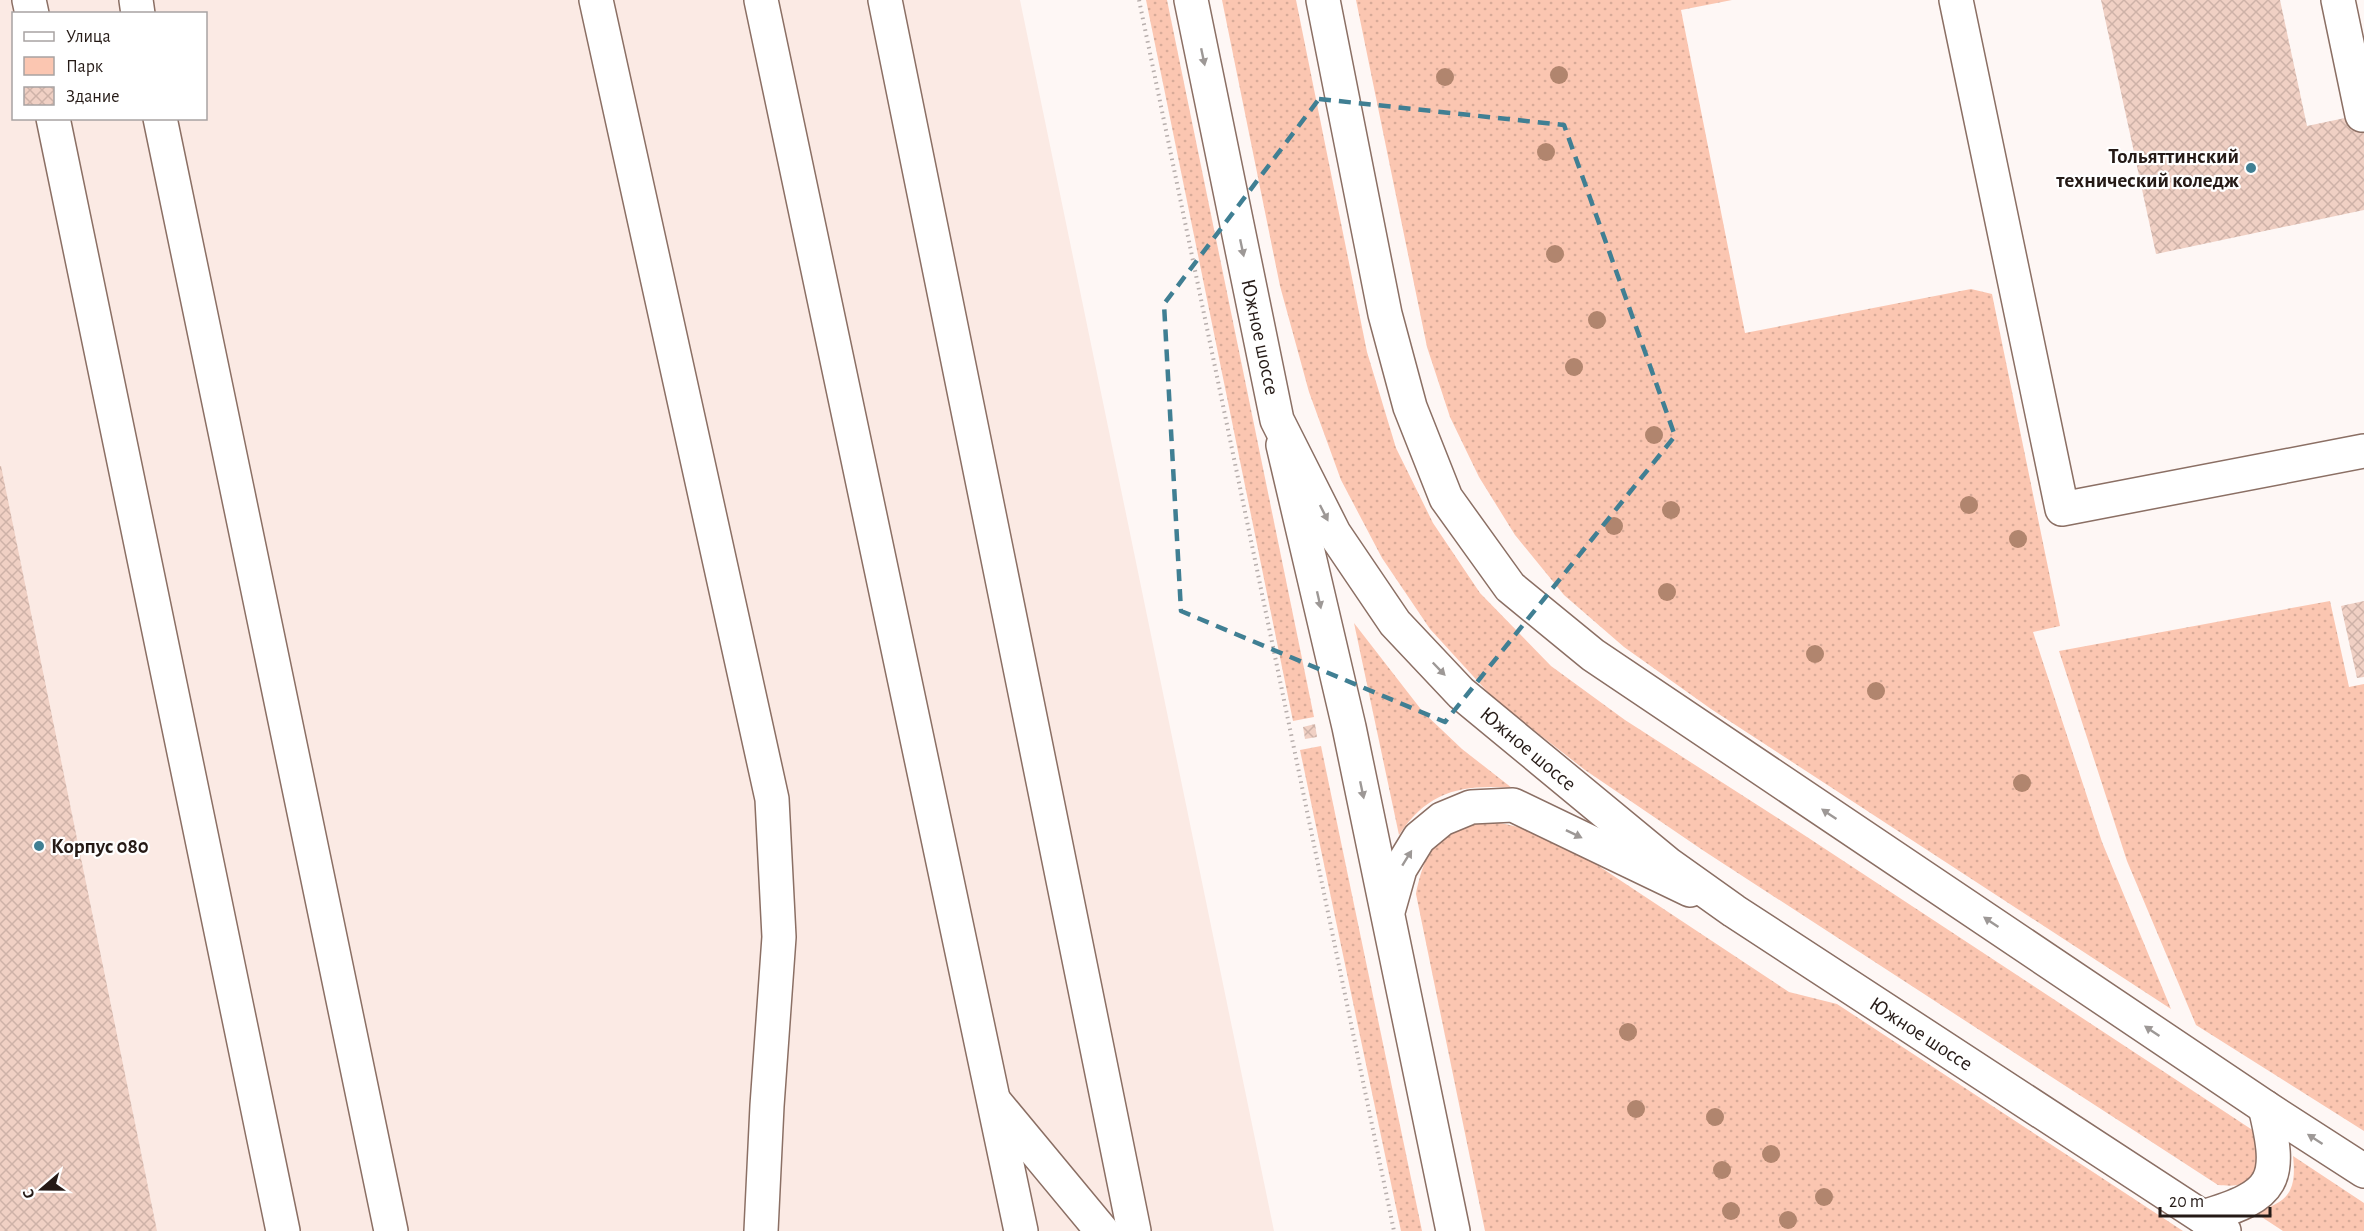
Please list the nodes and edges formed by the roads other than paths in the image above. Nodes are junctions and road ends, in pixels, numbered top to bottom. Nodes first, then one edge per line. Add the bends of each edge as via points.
1 (596, 0) edge
2 (761, 0) edge
3 (885, 0) edge
4 (1191, 0) edge
5 (1323, 0) edge
6 (1956, 0) edge
7 (2338, 0) edge
8 (2362, 115) dead end
9 (53, 120) edge
10 (160, 120) edge
11 (1277, 420) junction
12 (2364, 451) edge
13 (1734, 911) junction
14 (1388, 913) junction
15 (992, 1098) junction
16 (2265, 1107) junction
17 (2364, 1171) edge
18 (2214, 1224) edge
19 (283, 1231) edge
20 (391, 1231) edge
21 (761, 1231) edge
22 (1021, 1231) edge
23 (1102, 1231) edge
24 (1134, 1231) edge
25 (1453, 1231) edge

1 - 21 main road via 772,799 779,937
2 - 15 main road
3 - 24 main road
4 -> 11 main road, Южное шоссе
16 -> 5 main road via 1593,655 1510,587 1446,498 1410,407 1385,314
6 - 12 main road via 2062,509
7 - 8 main road
9 - 19 main road
10 - 20 main road
11 -> 13 main road, Южное шоссе via 1334,533 1395,623 1461,693 1668,864
11 -> 14 main road
14 -> 13 main road via 1400,869 1419,838 1442,819 1471,807 1513,804
13 - 18 main road, Южное шоссе
14 - 25 main road
15 - 22 main road
15 - 23 main road
17 -> 16 main road
16 - 18 main road via 2274,1145 2272,1174 2260,1193

